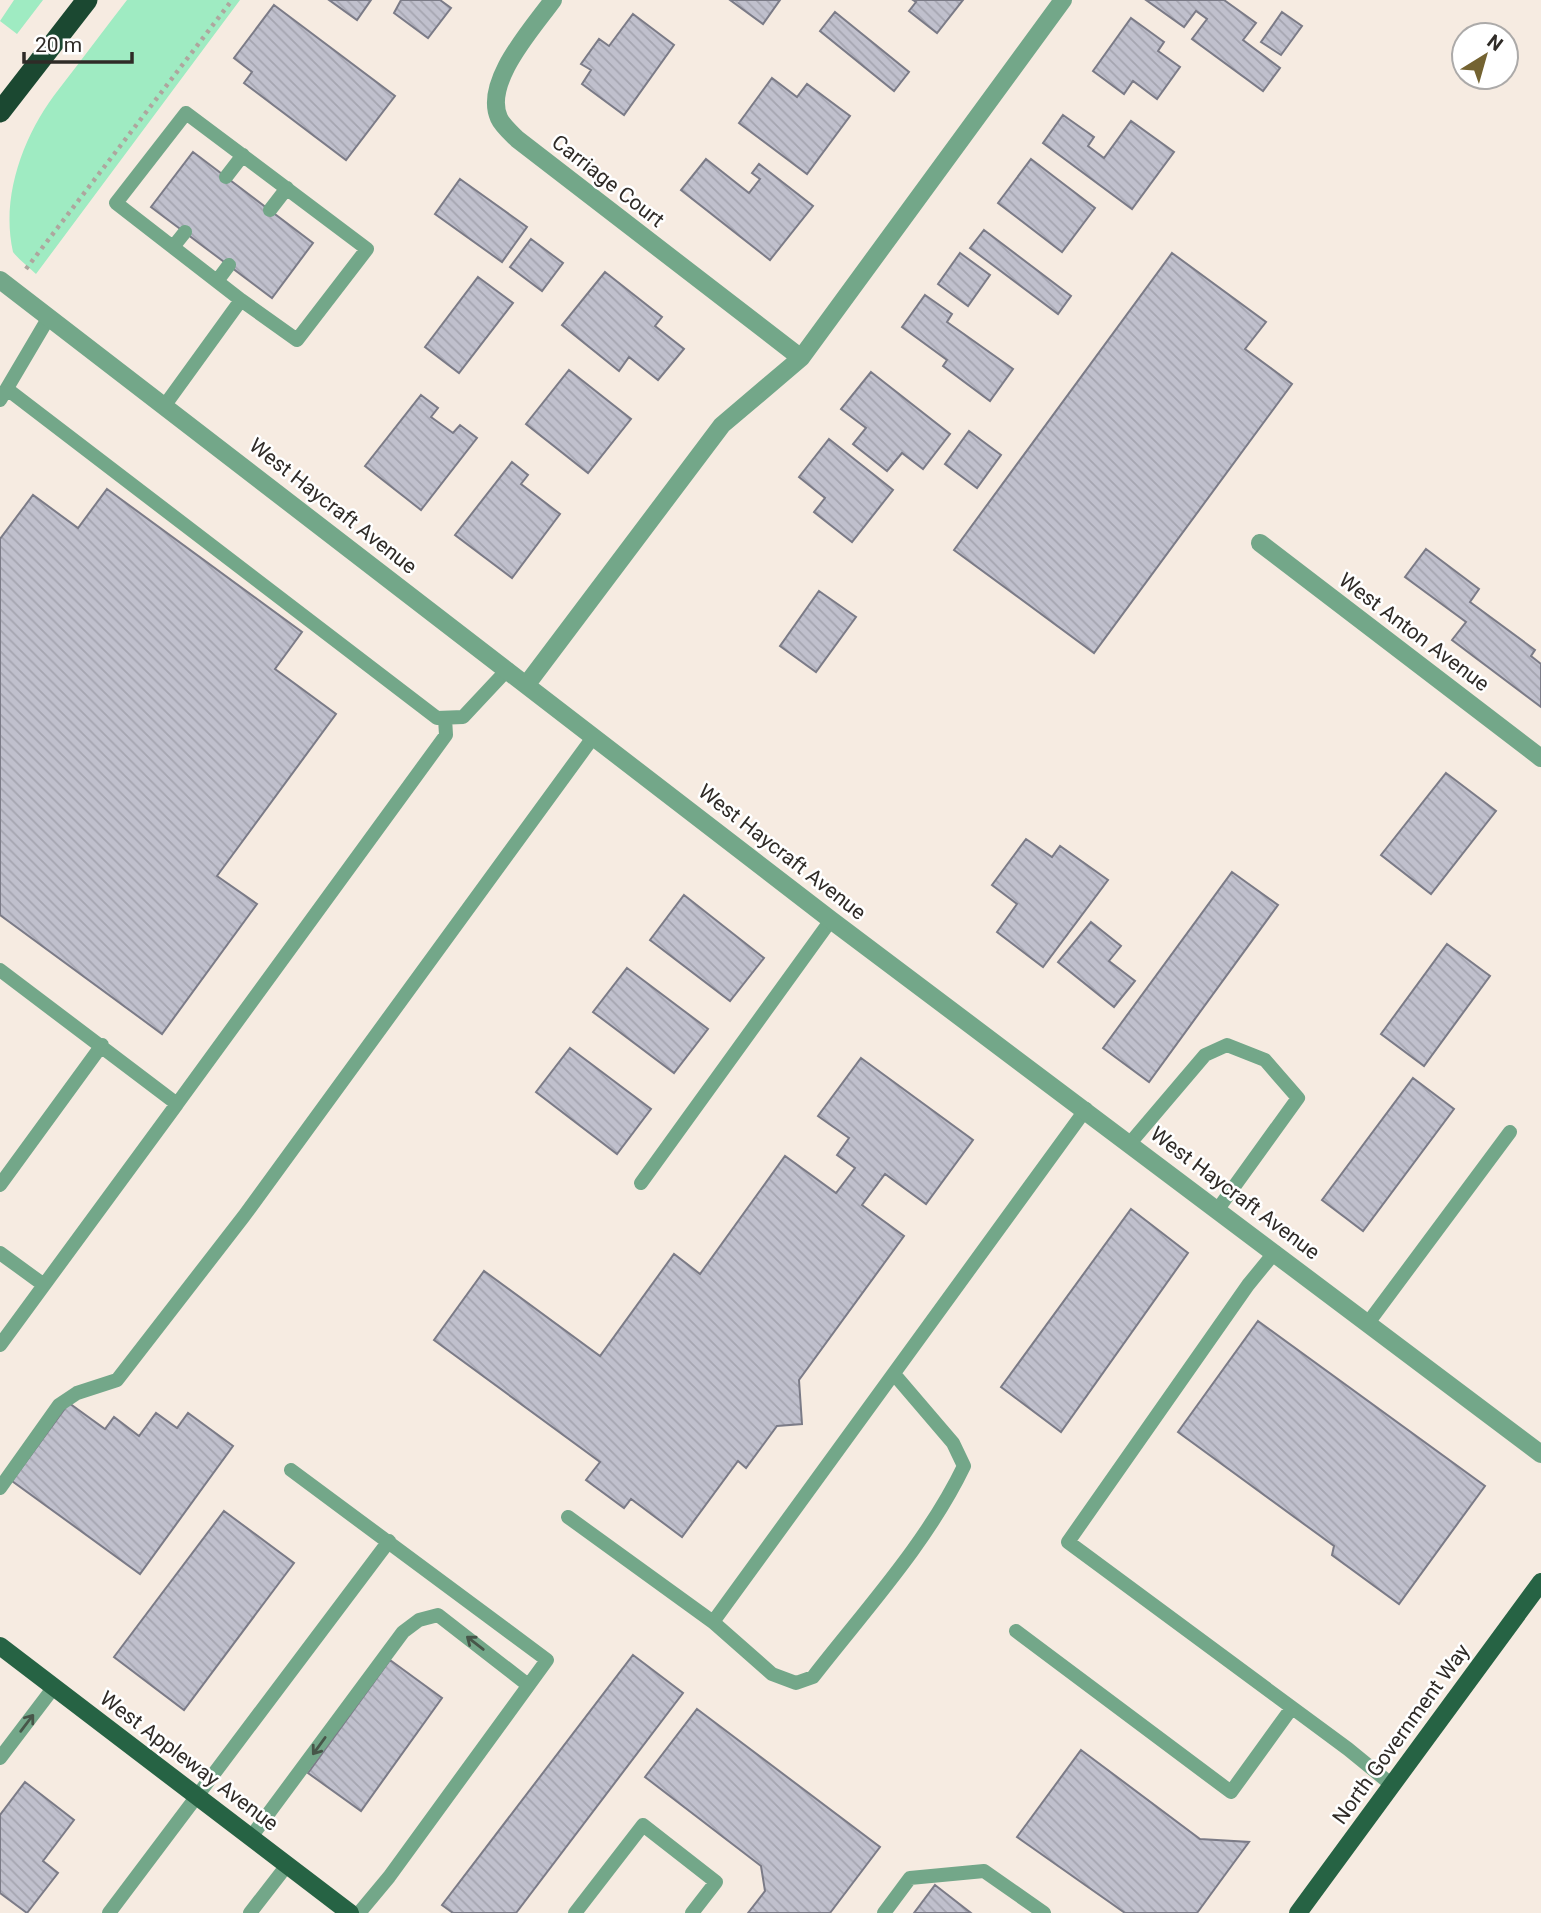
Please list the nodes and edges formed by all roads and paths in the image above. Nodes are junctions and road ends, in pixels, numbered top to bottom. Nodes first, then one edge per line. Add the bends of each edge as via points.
1 (87, 0) edge
2 (232, 0) edge
3 (553, 0) edge
4 (1063, 0) edge
5 (0, 112) edge
6 (243, 155) junction
7 (226, 177) dead end
8 (287, 188) junction
9 (270, 210) dead end
10 (185, 232) dead end
11 (173, 247) junction
12 (229, 265) dead end
13 (217, 281) junction
14 (5, 284) edge
15 (241, 300) junction
16 (49, 317) junction
17 (801, 358) junction
18 (3, 395) edge
19 (164, 405) junction
20 (1260, 543) dead end
21 (508, 669) junction
22 (527, 684) junction
23 (445, 718) junction
24 (594, 736) junction
25 (1541, 758) edge
26 (831, 920) junction
27 (3, 978) edge
28 (102, 1045) junction
29 (177, 1104) junction
30 (1086, 1109) junction
31 (1510, 1132) dead end
32 (1130, 1142) junction
33 (641, 1183) dead end
34 (0, 1185) edge
35 (1218, 1209) junction
36 (1275, 1252) junction
37 (0, 1253) edge
38 (44, 1285) junction
39 (1368, 1322) junction
40 (0, 1345) edge
41 (894, 1374) junction
42 (1541, 1454) edge
43 (291, 1470) dead end
44 (0, 1488) edge
45 (568, 1517) dead end
46 (389, 1541) junction
47 (1540, 1586) edge
48 (713, 1622) junction
49 (1016, 1631) dead end
50 (0, 1646) edge
51 (528, 1685) junction
52 (54, 1687) junction
53 (1291, 1709) junction
54 (1, 1754) edge
55 (1392, 1785) junction
56 (197, 1796) junction
57 (251, 1837) junction
58 (288, 1864) junction
59 (109, 1913) edge
60 (250, 1913) edge
61 (350, 1913) edge
62 (359, 1913) edge
63 (575, 1913) edge
64 (692, 1913) edge
65 (884, 1913) edge
66 (1044, 1913) edge
67 (1298, 1913) edge

1 - 5 highway
2 - 14 path
3 - 17 street, Carriage Court via 501,76 495,95 499,118 517,139
4 - 17 street
6 - 7 lane
6 - 8 lane
6 - 11 lane via 187,113 116,203
8 - 9 lane
8 - 15 lane via 367,249 297,340
10 - 11 lane
11 - 13 lane
12 - 13 lane
13 - 15 lane
14 - 16 street, West Haycraft Avenue
15 - 19 lane
16 - 18 lane
16 - 19 street, West Haycraft Avenue
17 - 22 street via 722,425
18 - 23 lane via 436,718
19 - 21 street, West Haycraft Avenue
20 - 25 street, West Anton Avenue
21 - 22 street, West Haycraft Avenue
21 - 23 lane via 463,717
22 - 24 street, West Haycraft Avenue
23 - 29 lane via 446,735
24 - 26 street, West Haycraft Avenue
24 - 44 lane via 244,1216 117,1380 77,1393 59,1405
26 - 30 street, West Haycraft Avenue
26 - 33 lane
27 - 28 lane
28 - 29 lane
28 - 34 lane
29 - 38 lane
30 - 32 street, West Haycraft Avenue
30 - 41 lane
31 - 39 lane
32 - 35 street, West Haycraft Avenue
32 - 35 lane via 1205,1055 1227,1045 1265,1060 1298,1098
35 - 36 street, West Haycraft Avenue
36 - 39 street, West Haycraft Avenue
36 - 53 lane via 1068,1542
37 - 38 lane
38 - 40 lane
39 - 42 street, West Haycraft Avenue
41 - 48 lane
41 - 48 lane via 953,1443 964,1466 950,1494 900,1564 813,1677 796,1683 772,1674
43 - 46 lane
45 - 48 lane
46 - 51 lane via 547,1660
46 - 56 lane
47 - 55 main road, North Government Way
49 - 53 lane via 1231,1792
50 - 52 main road, West Appleway Avenue
51 -> 57 lane via 438,1615 419,1620 403,1632
51 - 62 lane
54 -> 52 lane
52 - 56 main road, West Appleway Avenue
53 - 55 lane
55 - 67 main road, North Government Way
56 - 57 main road, West Appleway Avenue
56 - 59 lane
57 - 58 main road, West Appleway Avenue
58 - 60 lane
58 - 61 main road, West Appleway Avenue
63 - 64 lane via 643,1825 716,1882
65 - 66 lane via 910,1878 984,1871

